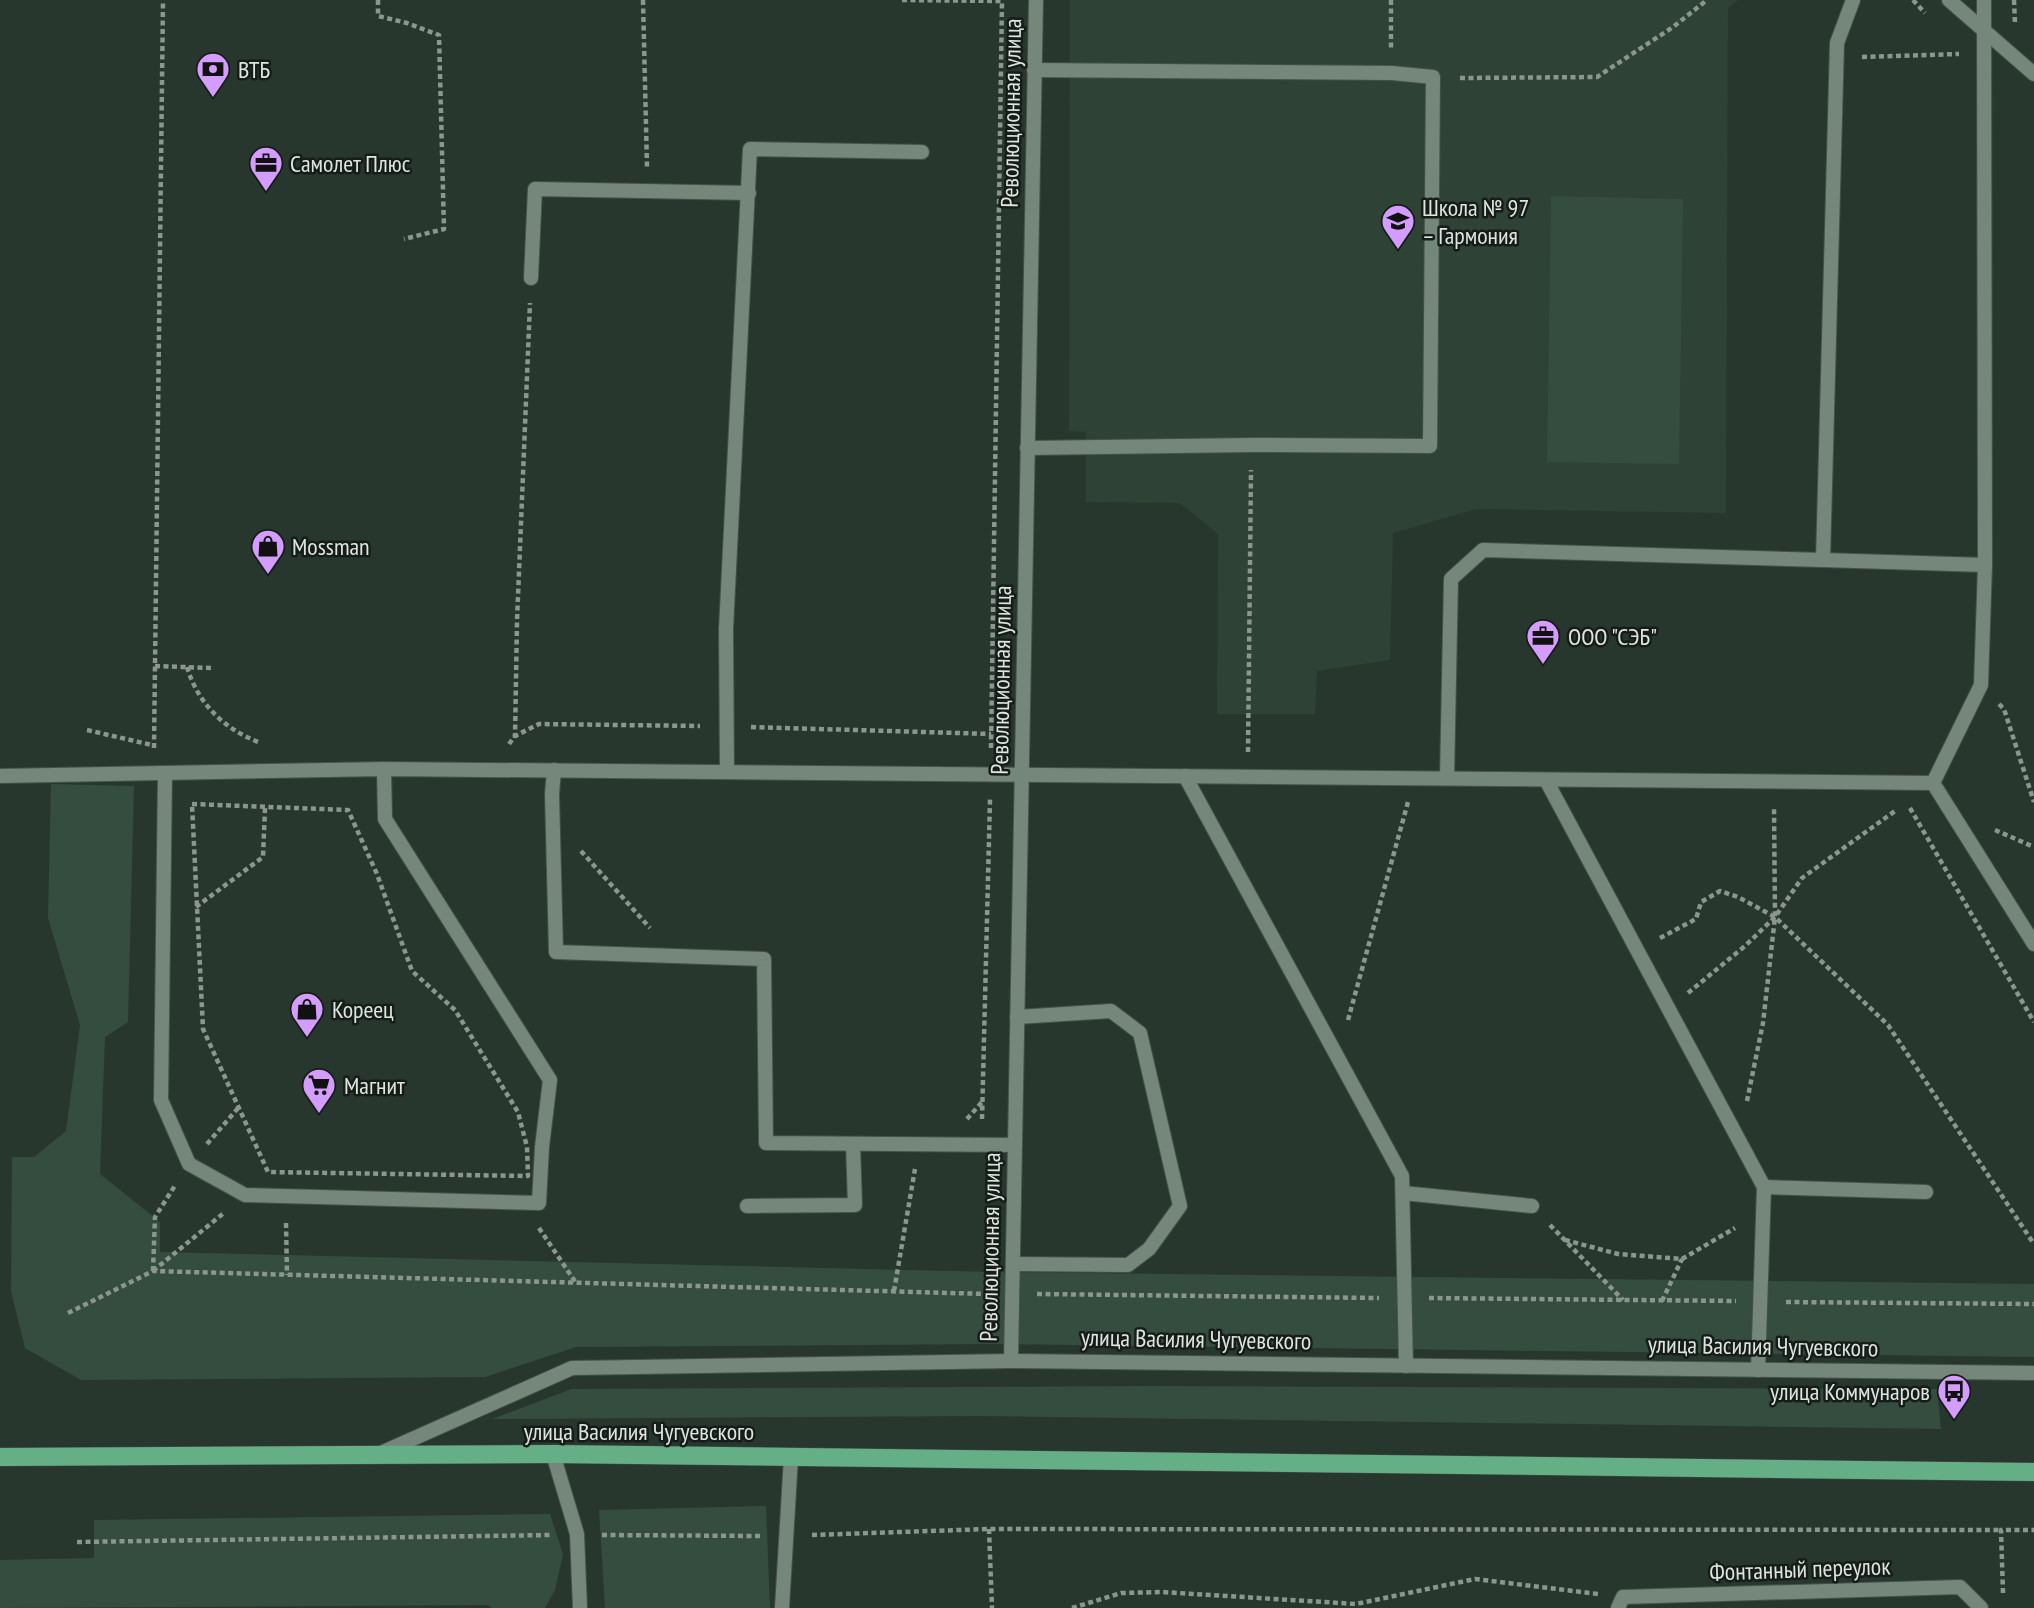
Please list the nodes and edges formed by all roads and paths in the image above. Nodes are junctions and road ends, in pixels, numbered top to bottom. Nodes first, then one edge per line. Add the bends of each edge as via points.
1 (163, 0) edge
2 (378, 0) edge
3 (643, 0) edge
4 (902, 0) edge
5 (1391, 0) edge
6 (1707, 0) edge
7 (1853, 0) edge
8 (1949, 0) edge
9 (1984, 0) edge
10 (1002, 1) edge
11 (1036, 1) edge
12 (1983, 29) junction
13 (1984, 54) junction
14 (1858, 57) dead end
15 (1034, 71) junction
16 (1391, 73) junction
17 (2034, 74) edge
18 (1477, 78) dead end
19 (922, 152) dead end
20 (648, 191) junction
21 (749, 193) junction
22 (404, 239) dead end
23 (531, 278) joint
24 (1252, 444) junction
25 (1027, 448) junction
26 (1823, 559) junction
27 (1985, 565) junction
28 (155, 666) junction
29 (187, 667) junction
30 (211, 668) dead end
31 (1981, 685) junction
32 (727, 726) junction
33 (87, 730) dead end
34 (991, 734) junction
35 (515, 736) junction
36 (155, 746) junction
37 (251, 749) dead end
38 (502, 754) dead end
39 (391, 769) junction
40 (511, 770) junction
41 (554, 770) junction
42 (727, 772) junction
43 (160, 773) junction
44 (991, 774) junction
45 (1022, 774) junction
46 (0, 776) edge
47 (1185, 776) junction
48 (1248, 776) junction
49 (1415, 778) junction
50 (1447, 778) junction
51 (1546, 780) junction
52 (1774, 782) junction
53 (1933, 783) junction
54 (1906, 802) junction
55 (2034, 802) edge
56 (265, 808) junction
57 (553, 819) junction
58 (197, 906) junction
59 (1775, 917) junction
60 (163, 929) junction
61 (2034, 944) edge
62 (1637, 950) junction
63 (674, 956) junction
64 (1669, 1009) junction
65 (1017, 1017) junction
66 (2034, 1022) edge
67 (1338, 1056) junction
68 (1739, 1141) junction
69 (853, 1144) junction
70 (920, 1145) junction
71 (981, 1145) junction
72 (1015, 1146) junction
73 (268, 1172) junction
74 (1764, 1187) junction
75 (1926, 1192) dead end
76 (1403, 1193) junction
77 (245, 1195) junction
78 (747, 1206) dead end
79 (1532, 1206) joint
80 (1763, 1211) junction
81 (1565, 1240) junction
82 (2034, 1244) edge
83 (1682, 1259) junction
84 (1013, 1264) junction
85 (153, 1271) dead end
86 (894, 1291) dead end
87 (1623, 1300) dead end
88 (1662, 1301) dead end
89 (1011, 1361) junction
90 (1406, 1366) junction
91 (1758, 1370) junction
92 (2034, 1373) edge
93 (553, 1454) junction
94 (377, 1455) junction
95 (0, 1457) edge
96 (791, 1457) junction
97 (2034, 1472) edge
98 (989, 1529) junction
99 (2001, 1530) junction
100 (2034, 1530) edge
101 (577, 1534) junction
102 (786, 1536) junction
103 (77, 1542) dead end
104 (2003, 1595) dead end
105 (1620, 1602) edge
106 (580, 1608) edge
107 (782, 1608) edge
108 (992, 1608) edge
109 (1072, 1608) edge
110 (1981, 1608) edge

1 - 28 path
2 - 22 path via 378,16 439,35 444,229
3 - 20 path
4 - 10 path
5 - 16 path
6 - 18 path via 1597,77
7 - 26 street via 1837,43
8 - 12 street
9 - 12 street
10 - 11 path
10 - 34 path
11 - 15 street, Революционная улица
12 - 13 street
12 - 17 street
13 - 14 path
13 - 27 street
15 - 16 street
15 - 25 street, Революционная улица
16 - 24 street via 1433,78 1430,446
19 - 21 street via 750,149
20 - 21 street
20 - 23 street via 535,189
21 - 32 street via 726,629
23 - 35 path
24 - 25 street
24 - 48 path
25 - 45 street, Революционная улица
26 - 27 street
26 - 50 street via 1483,550 1451,579
27 - 31 street
28 - 29 path
28 - 36 path
29 - 30 path
29 - 37 path via 206,707 242,736 266,748
31 - 53 street
31 - 55 path via 2004,709
32 - 34 path
32 - 35 path via 539,724
32 - 42 street
33 - 36 path
34 - 44 path
35 - 38 path
35 - 40 path
36 - 43 path
39 - 40 street
39 - 43 street
39 - 77 street via 385,819 550,1080 539,1203
40 - 41 street
41 - 42 street
41 - 57 street
42 - 44 street
43 - 46 street
43 - 60 street
44 - 45 street
44 - 71 path
45 - 47 street
45 - 65 street, Революционная улица
47 - 48 street
47 - 67 street
48 - 49 street
49 - 50 street
49 - 67 path
50 - 51 street
51 - 52 street
51 - 62 street
52 - 53 street
52 - 59 path
53 - 54 path
53 - 61 street
54 - 59 path via 1802,878
54 - 66 path
56 - 58 path via 263,857
56 - 58 path via 192,804
56 - 73 path via 348,810 412,971 455,1010 518,1112 527,1147 528,1177
57 - 63 path
57 - 63 street via 556,952
58 - 60 path
58 - 73 path via 203,1029
59 - 62 path via 1720,891 1701,902 1696,919
59 - 64 path
59 - 68 path via 1763,1023
59 - 82 path via 1888,1025
60 - 77 street via 161,1100 189,1164
62 - 64 street
63 - 69 street via 764,959 766,1143
64 - 68 street
65 - 72 street, Революционная улица
65 - 84 street via 1111,1011 1140,1033 1180,1206 1149,1249 1128,1265
67 - 76 street via 1402,1176
68 - 74 street
69 - 70 street
69 - 78 street via 855,1205
70 - 71 street
70 - 86 path
71 - 72 street
72 - 84 street, Революционная улица
73 - 77 path
74 - 75 street
74 - 80 street
76 - 79 street
76 - 90 street
77 - 85 path
79 - 81 path
80 - 83 path
80 - 91 street
81 - 83 path via 1618,1254
81 - 87 path
83 - 88 path
84 - 89 street, Революционная улица
89 - 90 street, улица Василия Чугуевского
89 - 94 street, улица Василия Чугуевского via 572,1368
90 - 91 street, улица Василия Чугуевского
91 - 92 street, улица Василия Чугуевского
93 - 94 main road, улица Василия Чугуевского
93 - 96 main road, улица Василия Чугуевского
93 - 101 street
94 - 95 main road, улица Василия Чугуевского
96 - 97 main road, улица Василия Чугуевского
96 - 102 street
98 - 99 path
98 - 102 path
98 - 108 path
99 - 100 path
99 - 104 path
101 - 102 path
101 - 103 path
101 - 106 street
102 - 107 street
105 - 109 path via 1475,1579 1356,1604 1162,1592 1121,1594
105 - 110 street, Фонтанный переулок via 1960,1587

